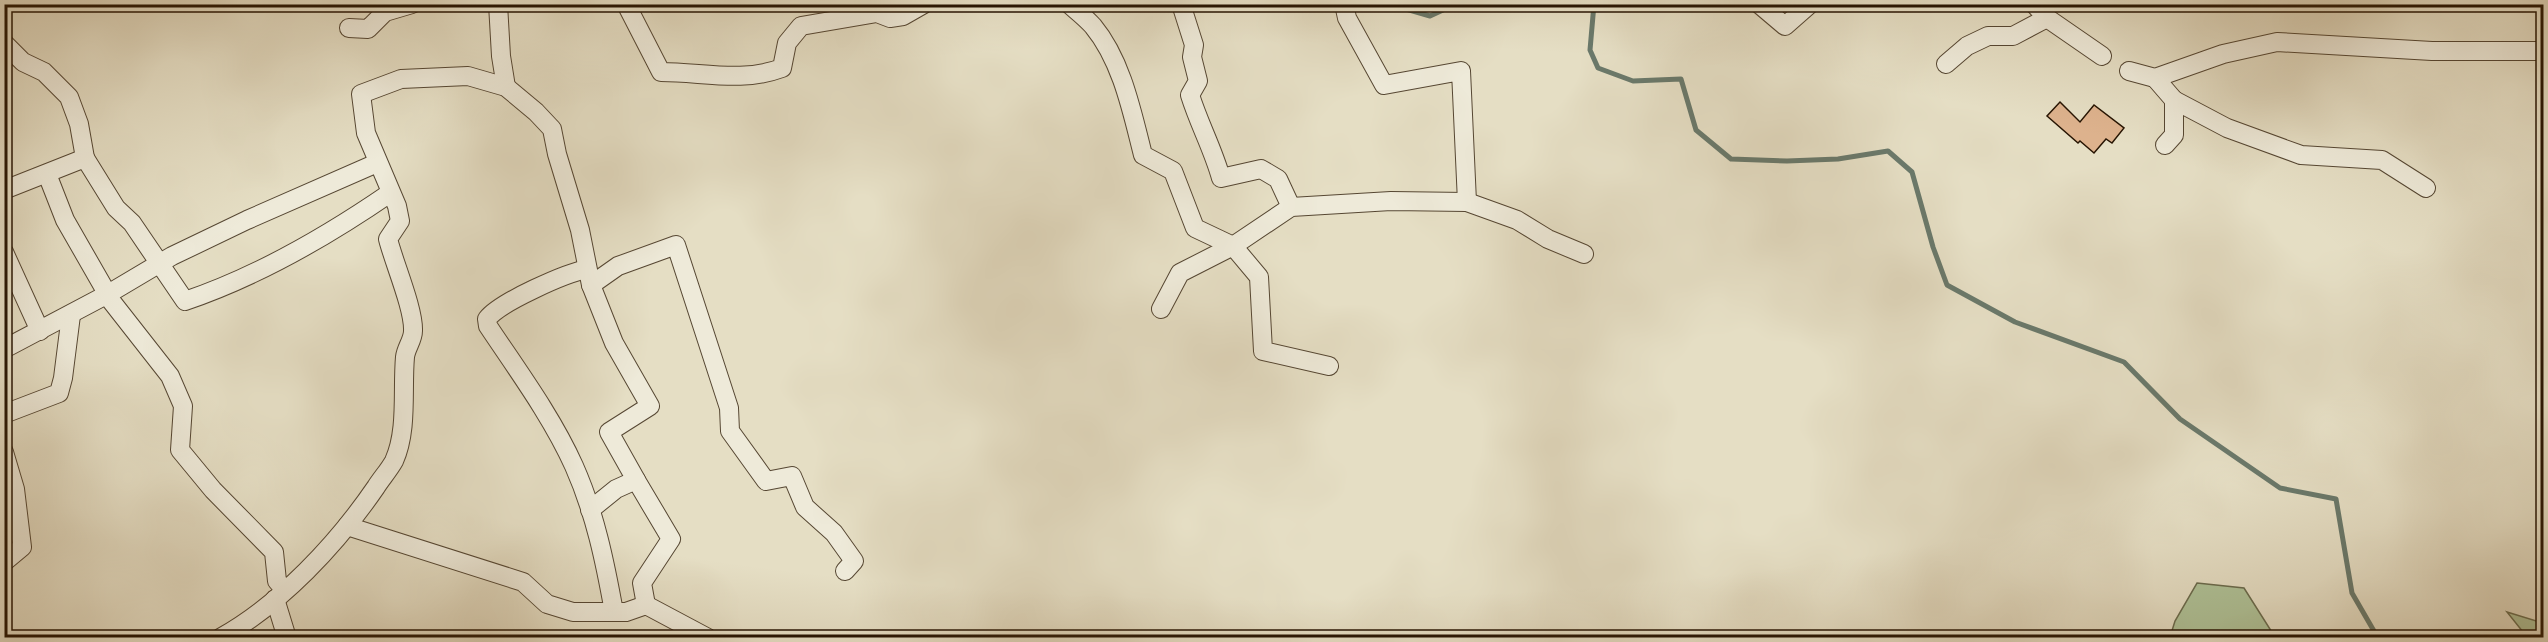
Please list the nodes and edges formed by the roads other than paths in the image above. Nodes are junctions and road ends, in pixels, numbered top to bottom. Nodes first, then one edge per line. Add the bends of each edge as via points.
1 (412, 4) edge
2 (498, 4) edge
3 (626, 4) edge
4 (924, 4) edge
5 (1069, 4) edge
6 (1181, 4) edge
7 (1344, 4) edge
8 (1760, 4) edge
9 (1810, 4) edge
10 (2034, 4) edge
11 (2047, 18) junction
12 (349, 28) dead end
13 (4, 43) edge
14 (2544, 51) edge
15 (2102, 56) dead end
16 (1946, 64) dead end
17 (2129, 71) dead end
18 (2155, 78) junction
19 (506, 87) junction
20 (2174, 100) junction
21 (2165, 146) dead end
22 (85, 158) junction
23 (377, 164) junction
24 (47, 174) junction
25 (2426, 188) dead end
26 (4, 190) edge
27 (390, 193) junction
28 (1467, 202) junction
29 (1291, 207) junction
30 (1233, 246) junction
31 (4, 252) edge
32 (1584, 254) dead end
33 (157, 264) junction
34 (589, 277) junction
35 (108, 294) junction
36 (1161, 309) dead end
37 (71, 315) junction
38 (40, 331) junction
39 (4, 350) edge
40 (1329, 366) dead end
41 (4, 414) edge
42 (4, 452) edge
43 (636, 480) junction
44 (590, 510) junction
45 (347, 526) junction
46 (4, 562) edge
47 (845, 571) dead end
48 (279, 594) junction
49 (646, 605) junction
50 (614, 612) junction
51 (220, 638) edge
52 (287, 638) edge
53 (708, 638) edge

1 - 12 street via 385,12 368,29
2 - 19 street
3 - 4 street via 661,72 694,72 715,77 765,75 782,68 787,44 801,26 877,13 890,18 903,16
5 - 30 street via 1105,44 1128,96 1143,155 1173,171 1195,228
6 - 29 street via 1194,45 1192,57 1198,81 1190,95 1221,178 1261,169 1278,178
7 - 28 street via 1347,18 1384,85 1461,70
8 - 9 street via 1785,26
10 - 11 street
11 - 15 street
11 - 16 street via 2013,36 1988,36 1967,46
13 - 22 street via 23,62 44,72 69,97
14 - 18 street via 2432,51 2277,42 2223,54
17 - 18 street
18 - 20 street
19 - 23 street via 468,76 401,79 361,94 366,133
19 - 34 street via 552,129
20 - 21 street via 2174,135
20 - 25 street via 2227,128 2301,155 2382,160
22 - 24 street
22 - 33 street
23 - 27 street
23 - 33 street
24 - 26 street
24 - 35 street via 65,220
27 - 33 street via 337,230 217,290 185,301
27 - 45 street via 400,221 387,239 404,288 413,331 406,352 401,429 394,460
28 - 29 street via 1391,201
28 - 32 street via 1517,220
29 - 30 street
30 - 36 street via 1180,273
30 - 40 street via 1259,277 1263,351
31 - 38 street
33 - 35 street
34 - 43 street via 614,343 650,406 609,432
34 - 44 street via 572,272 492,312 487,319 574,466
34 - 47 street via 676,244 729,408 730,431 766,481 792,476 805,507 834,533 854,561
35 - 37 street
35 - 48 street via 170,376 183,406 180,450 274,552
37 - 38 street
37 - 41 street via 59,393
38 - 39 street
42 - 46 street via 13,479 22,547
43 - 44 street via 615,489
43 - 49 street via 671,539 642,583
44 - 50 street via 601,542
45 - 48 street
45 - 50 street via 523,582 547,604 573,612
48 - 51 street via 245,624
48 - 52 street
49 - 50 street
49 - 53 street

